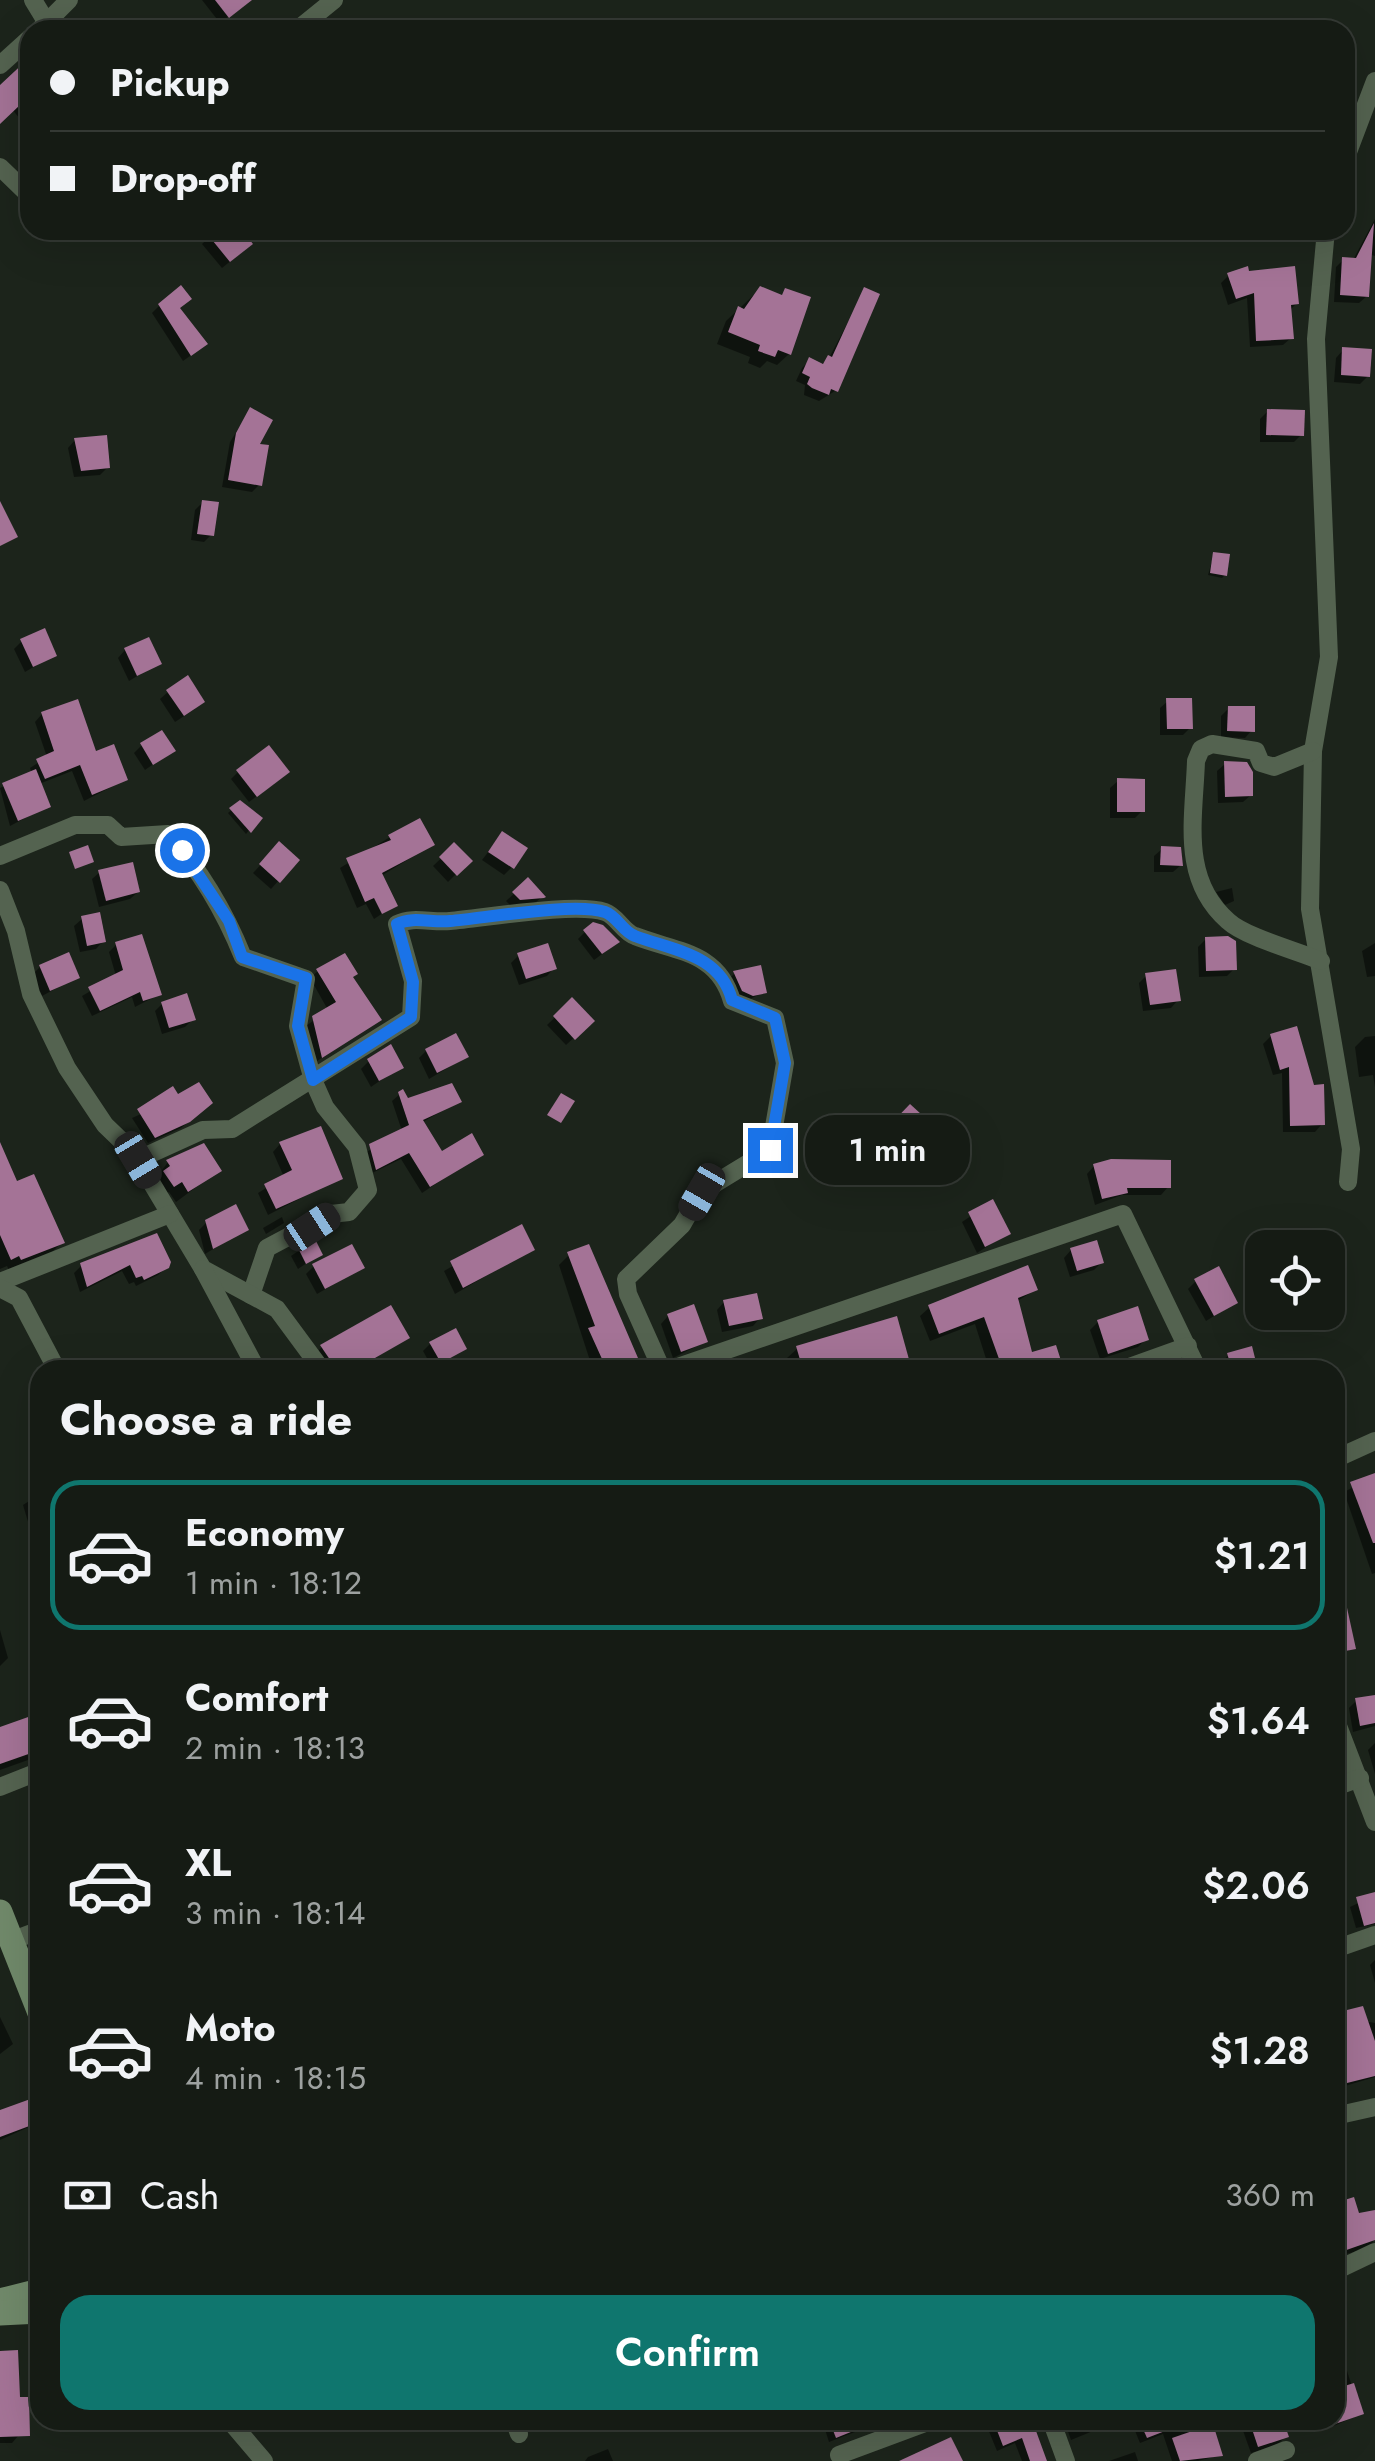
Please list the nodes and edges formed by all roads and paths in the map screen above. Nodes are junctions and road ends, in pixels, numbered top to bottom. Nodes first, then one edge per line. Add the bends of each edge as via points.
1 (69, 0) edge
2 (334, 0) edge
3 (49, 20) edge
4 (310, 20) edge
5 (20, 47) edge
6 (0, 65) edge
7 (1375, 82) edge
8 (1355, 134) edge
9 (0, 167) edge
10 (20, 186) edge
11 (1325, 240) edge
12 (1313, 752) junction
13 (0, 856) edge
14 (0, 890) edge
15 (1321, 961) junction
16 (313, 1080) junction
17 (138, 1160) junction
18 (1348, 1182) dead end
19 (170, 1214) junction
20 (203, 1269) junction
21 (0, 1285) edge
22 (251, 1295) junction
23 (1188, 1346) junction
24 (51, 1360) edge
25 (252, 1360) edge
26 (315, 1360) edge
27 (661, 1360) edge
28 (695, 1360) edge
29 (1148, 1360) edge
30 (1194, 1360) edge
31 (1375, 1442) edge
32 (1345, 1455) edge
33 (1345, 1742) edge
34 (30, 1775) edge
35 (1360, 1778) junction
36 (1345, 1783) edge
37 (0, 1787) edge
38 (1375, 1822) edge
39 (0, 1912) edge
40 (30, 1934) edge
41 (1375, 1935) edge
42 (11, 1941) junction
43 (1345, 1946) edge
44 (30, 1988) edge
45 (1375, 2107) edge
46 (1345, 2114) edge
47 (1375, 2252) edge
48 (1345, 2266) edge
49 (30, 2294) edge
50 (0, 2301) edge
51 (30, 2312) edge
52 (0, 2313) edge
53 (236, 2430) edge
54 (906, 2430) edge
55 (1055, 2430) edge
56 (1286, 2450) dead end
57 (838, 2455) dead end
58 (255, 2458) edge
59 (1066, 2461) edge
60 (1256, 2461) edge

1 - 3 street
2 - 4 street
5 - 6 street
7 - 8 street
9 - 10 street
11 - 12 street via 1316,339 1329,657
12 - 15 street via 1310,909
12 - 15 street via 1274,767 1261,763 1256,751 1212,744 1201,749 1191,841 1206,900 1228,922
13 - 16 street via 75,825 108,825 121,837 168,834 197,866 242,957 306,978 298,1026
14 - 17 street via 31,994 67,1068
15 - 18 street via 1351,1150
16 - 17 street via 232,1129 203,1130
16 - 22 street via 357,1147 368,1190 349,1212 331,1214 268,1248
16 - 27 street via 411,1017 413,982 396,934 397,924 407,919 606,912 632,936 698,958 727,980 732,1000 775,1018 785,1063 770,1150 702,1192 682,1226 626,1279
17 - 19 street
19 - 20 street
19 - 21 street
20 - 22 street
20 - 25 street
21 - 24 street via 19,1298
22 - 26 street via 278,1309
23 - 28 street via 1123,1214
23 - 29 street
23 - 30 street
31 - 32 street
33 - 35 street
34 - 37 street
35 - 36 street
35 - 38 street
39 - 42 main road
40 - 42 street
41 - 43 street
42 - 44 main road
45 - 46 street
47 - 48 street
49 - 50 main road
51 - 52 main road
53 - 58 street
54 - 57 street
55 - 59 street
56 - 60 street

